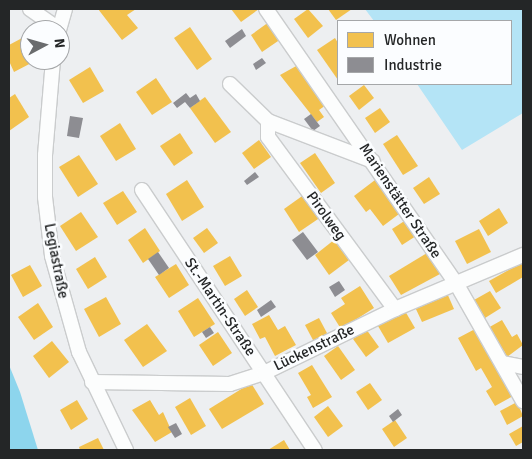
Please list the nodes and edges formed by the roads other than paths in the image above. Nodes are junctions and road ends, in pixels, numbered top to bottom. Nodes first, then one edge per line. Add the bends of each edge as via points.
1 (30, 9) edge
2 (266, 9) edge
3 (45, 20) edge
4 (52, 70) edge
5 (230, 84) dead end
6 (268, 121) junction
7 (373, 161) junction
8 (142, 190) dead end
9 (523, 255) edge
10 (456, 283) junction
11 (395, 309) junction
12 (503, 362) junction
13 (523, 367) edge
14 (264, 373) junction
15 (92, 382) junction
16 (523, 401) edge
17 (126, 450) edge
18 (314, 450) edge

1 - 3 street
2 - 7 street, Marienstätter Straße
4 - 15 street, Legiastraße via 46,117 48,231 68,318
5 - 6 street
6 - 7 street
6 - 11 street, Pirolweg via 268,137
7 - 10 street, Marienstätter Straße
8 - 14 street, St.-Martin-Straße
9 - 10 street, Lückenstraße
10 - 11 street, Lückenstraße
10 - 12 street, Marienstätter Straße
11 - 14 street, Lückenstraße
12 - 13 street
12 - 16 street, Marienstätter Straße
14 - 15 street, Lückenstraße via 230,384
14 - 18 street, St.-Martin-Straße
15 - 17 street, Legiastraße

